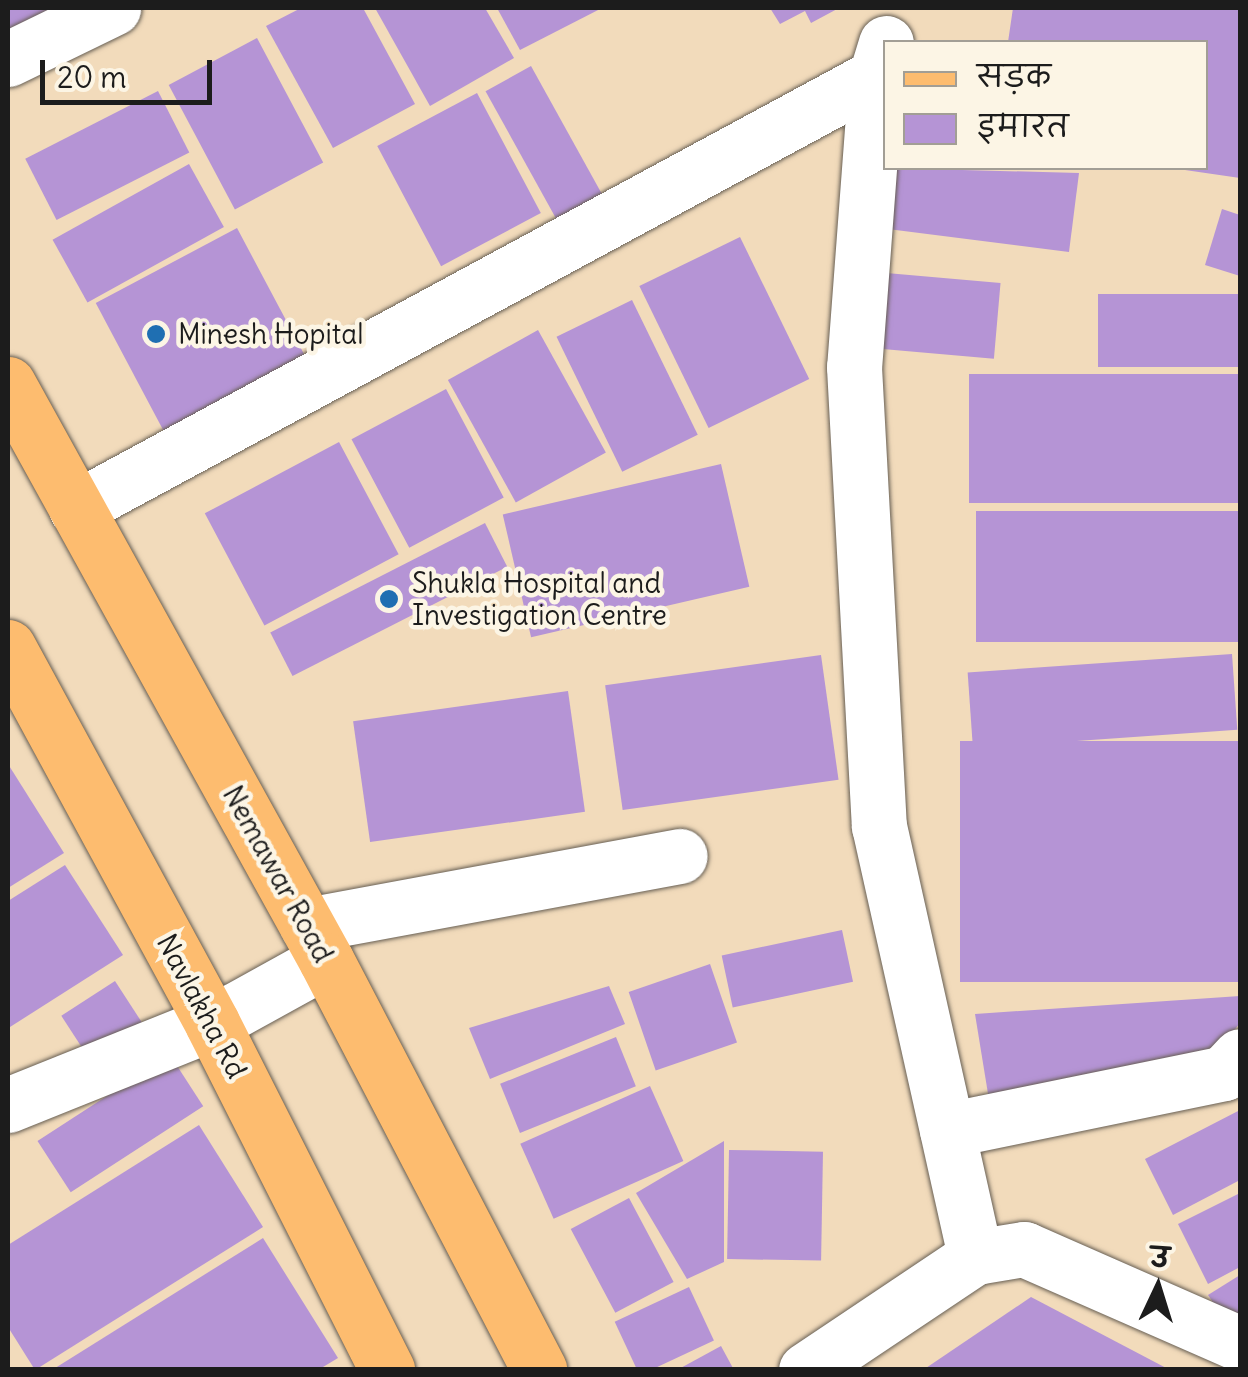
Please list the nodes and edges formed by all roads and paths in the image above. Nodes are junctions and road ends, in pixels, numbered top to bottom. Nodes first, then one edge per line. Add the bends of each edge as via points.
1 (113, 8) edge
2 (896, 8) edge
3 (886, 40) edge
4 (882, 54) edge
5 (8, 59) edge
6 (8, 384) edge
7 (76, 508) junction
8 (8, 647) edge
9 (680, 856) dead end
10 (316, 943) junction
11 (212, 1022) junction
12 (1240, 1056) edge
13 (8, 1105) edge
14 (947, 1130) junction
15 (975, 1257) junction
16 (1240, 1344) edge
17 (387, 1370) edge
18 (539, 1370) edge
19 (806, 1370) edge

1 - 5 street
2 - 3 street
4 - 7 street
4 - 14 street via 854,366 875,768 879,826
6 - 7 main road, Nemawar Road
7 - 10 main road, Nemawar Road
8 - 11 main road, Navlakha Rd
9 - 10 street
10 - 11 street
10 - 18 main road, Nemawar Road
11 - 13 street
11 - 17 main road, Navlakha Rd
12 - 14 street via 1224,1073
14 - 15 street
15 - 16 street via 1024,1249
15 - 19 street

